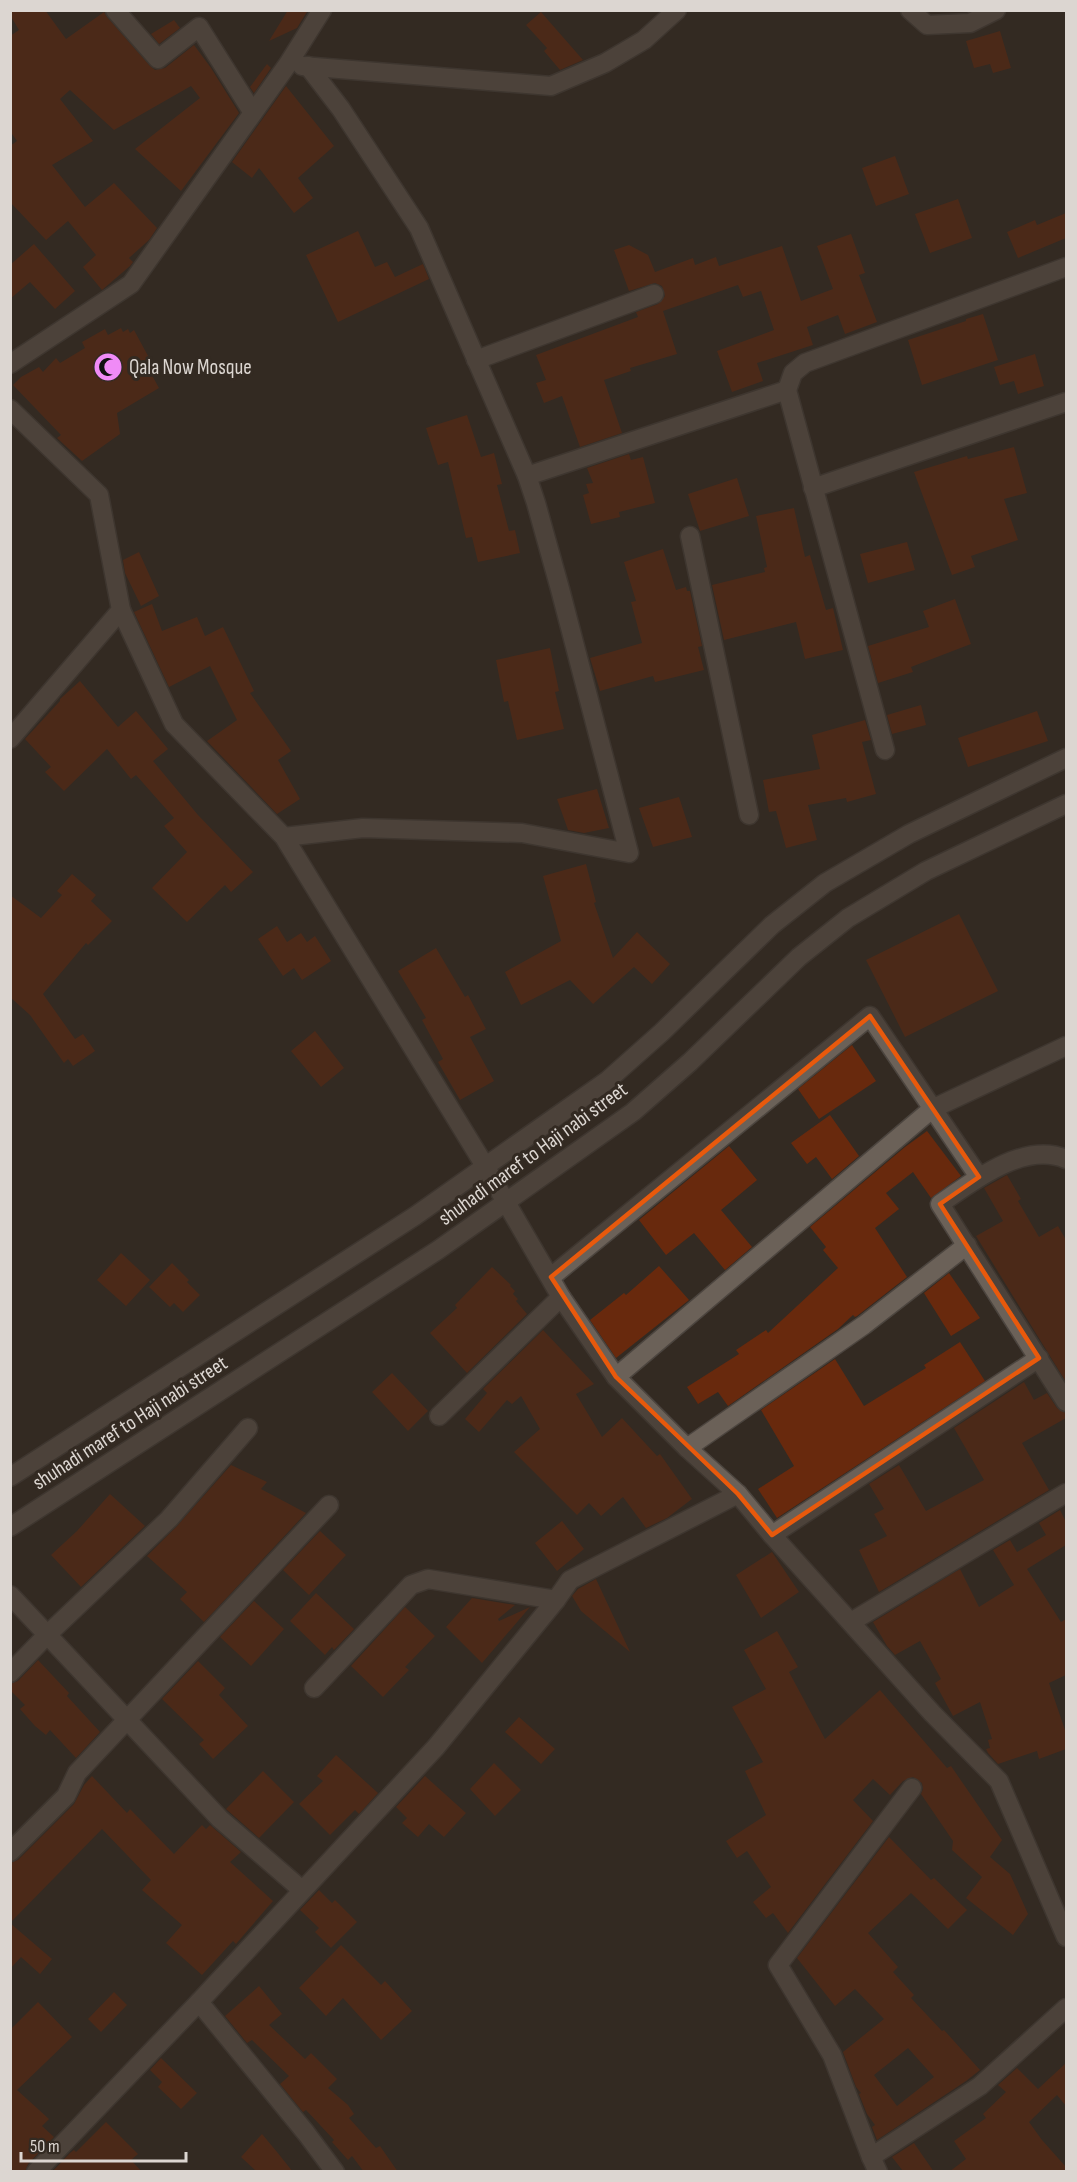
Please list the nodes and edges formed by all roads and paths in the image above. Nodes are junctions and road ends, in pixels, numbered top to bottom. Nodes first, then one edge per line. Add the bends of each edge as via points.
1 (115, 10) edge
2 (322, 10) edge
3 (677, 10) edge
4 (910, 10) edge
5 (996, 10) edge
6 (288, 64) junction
7 (308, 66) junction
8 (253, 113) junction
9 (1066, 267) edge
10 (654, 294) dead end
11 (476, 360) junction
12 (10, 364) edge
13 (787, 390) junction
14 (1066, 402) edge
15 (10, 409) edge
16 (527, 476) junction
17 (813, 488) junction
18 (690, 536) dead end
19 (121, 610) junction
20 (10, 739) edge
21 (885, 750) dead end
22 (1066, 758) edge
23 (1066, 804) edge
24 (748, 815) dead end
25 (284, 837) junction
26 (1066, 1046) edge
27 (933, 1109) junction
28 (1066, 1159) edge
29 (485, 1166) junction
30 (979, 1177) junction
31 (506, 1202) junction
32 (967, 1245) junction
33 (551, 1277) junction
34 (561, 1297) junction
35 (1039, 1358) junction
36 (616, 1377) junction
37 (1066, 1402) edge
38 (439, 1416) dead end
39 (248, 1428) dead end
40 (687, 1448) junction
41 (10, 1478) edge
42 (1066, 1492) edge
43 (738, 1494) junction
44 (328, 1505) dead end
45 (10, 1527) edge
46 (772, 1535) junction
47 (10, 1594) edge
48 (556, 1600) junction
49 (851, 1622) junction
50 (47, 1635) junction
51 (10, 1673) edge
52 (314, 1688) dead end
53 (127, 1720) junction
54 (912, 1788) dead end
55 (10, 1852) edge
56 (302, 1890) junction
57 (1066, 1937) edge
58 (199, 2002) junction
59 (1066, 2008) edge
60 (874, 2164) edge
61 (36, 2172) edge
62 (335, 2172) edge

1 - 8 street via 158,59 200,27
2 - 6 street
3 - 7 street via 644,40 605,63 551,86
4 - 5 street via 927,25 970,23
6 - 7 street
6 - 8 street
7 - 11 street via 419,228
8 - 12 street via 131,284
9 - 13 street via 805,363 793,373
10 - 11 street
11 - 16 street
13 - 16 street
13 - 17 street
14 - 17 street
15 - 19 street via 99,495
16 - 25 street via 629,853 522,833 363,828
17 - 21 street
18 - 24 street
19 - 20 street
19 - 25 street via 174,724
22 - 29 street via 909,834 825,883 772,925 608,1080
23 - 31 street, shuhadi maref to Haji nabi street via 926,871 848,918 799,957 633,1112
25 - 29 street
26 - 27 street
27 - 30 street
27 - 33 street via 870,1016
27 - 36 street
28 - 30 street via 1033,1154
29 - 31 street
29 - 41 street via 415,1216
30 - 32 street via 940,1204
31 - 33 street
31 - 45 street, shuhadi maref to Haji nabi street
32 - 35 street
32 - 40 street via 864,1325
33 - 34 street
34 - 36 street
34 - 38 street
35 - 37 street
35 - 46 street
36 - 40 street
39 - 50 street via 169,1519
40 - 43 street
42 - 49 street
43 - 46 street
43 - 48 street via 570,1580
44 - 53 street
46 - 49 street
47 - 50 street
48 - 52 street via 428,1579 418,1581
48 - 56 street via 436,1747
49 - 57 street via 999,1781
50 - 51 street
50 - 53 street
53 - 55 street via 77,1773 66,1796
53 - 56 street via 220,1819
54 - 60 street via 778,1965 832,2055
56 - 58 street
58 - 61 street
58 - 62 street
59 - 60 street via 980,2086

